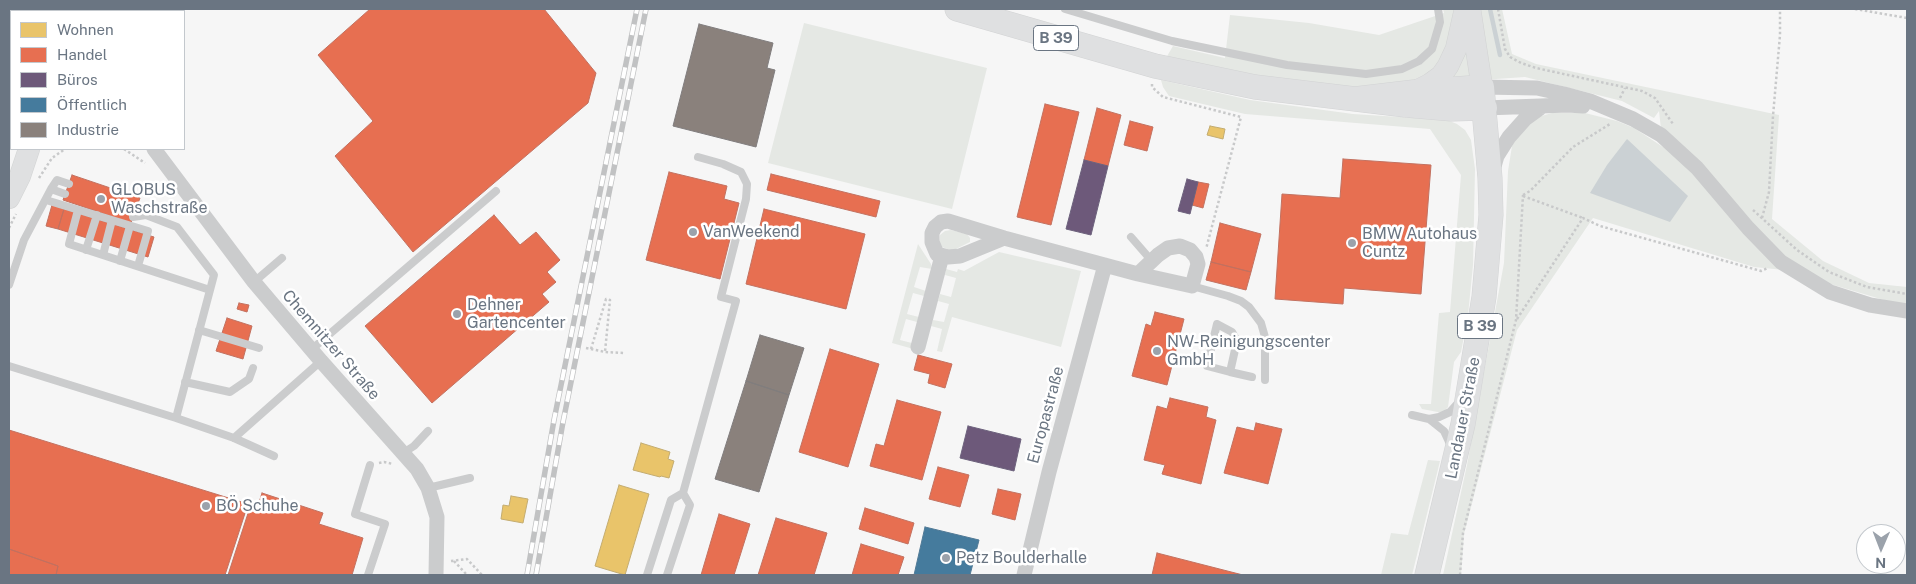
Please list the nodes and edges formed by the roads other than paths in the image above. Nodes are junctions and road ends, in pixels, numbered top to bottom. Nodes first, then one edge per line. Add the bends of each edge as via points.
1 (957, 9) edge
2 (1065, 9) edge
3 (1438, 9) edge
4 (1465, 9) edge
5 (1470, 9) edge
6 (1414, 92) junction
7 (1484, 98) junction
8 (1355, 99) junction
9 (1543, 106) junction
10 (1615, 111) junction
11 (29, 150) edge
12 (51, 150) edge
13 (156, 150) edge
14 (698, 157) dead end
15 (20, 176) junction
16 (1490, 178) junction
17 (69, 184) dead end
18 (51, 189) junction
19 (496, 191) dead end
20 (65, 194) dead end
21 (9, 198) edge
22 (46, 200) junction
23 (136, 207) dead end
24 (78, 210) junction
25 (146, 215) junction
26 (96, 216) junction
27 (133, 217) dead end
28 (112, 220) junction
29 (130, 226) junction
30 (1131, 237) dead end
31 (1004, 238) junction
32 (86, 250) junction
33 (103, 255) junction
34 (942, 256) junction
35 (282, 258) dead end
36 (120, 260) junction
37 (1151, 260) junction
38 (1105, 265) junction
39 (138, 266) junction
40 (1138, 274) junction
41 (254, 282) junction
42 (9, 285) edge
43 (1192, 286) junction
44 (210, 290) junction
45 (1907, 311) edge
46 (199, 330) junction
47 (918, 347) dead end
48 (259, 348) dead end
49 (316, 356) junction
50 (9, 366) edge
51 (253, 368) dead end
52 (1230, 372) junction
53 (1252, 377) dead end
54 (1265, 380) dead end
55 (185, 382) junction
56 (1470, 386) junction
57 (1412, 415) dead end
58 (176, 418) junction
59 (1429, 419) junction
60 (428, 430) dead end
61 (234, 438) junction
62 (403, 452) junction
63 (274, 456) dead end
64 (370, 465) dead end
65 (1453, 472) junction
66 (470, 478) dead end
67 (428, 488) junction
68 (683, 493) junction
69 (368, 575) edge
70 (436, 575) edge
71 (648, 575) edge
72 (667, 575) edge
73 (1024, 575) edge
74 (1427, 575) edge

1 - 8 main road, B 39 via 1155,66 1255,87
2 - 3 lane via 1172,42 1287,65 1366,74 1402,69 1419,61 1432,49 1440,22
4 - 6 main road via 1456,49 1448,66 1441,76
5 - 7 main road
6 - 7 main road, B 39
6 - 8 main road, B 39
7 - 8 main road, B 39 via 1452,109
7 - 9 street
7 - 10 street via 1537,88
7 - 16 main road, Landauer Straße / B 39
9 - 10 street via 1568,105
9 - 16 street via 1509,137 1497,156
10 - 45 street via 1662,135 1697,168 1781,262 1830,292 1870,306
11 - 15 main road
12 - 15 main road
13 - 41 street, Chemnitzer Straße
14 - 68 lane via 741,172 747,184 721,296 736,301
15 - 21 main road
16 - 56 main road, Landauer Straße / B 39 via 1488,261
17 - 18 lane via 57,180
18 - 20 lane
18 - 22 lane
19 - 49 lane
22 - 24 lane
22 - 42 lane via 24,240
23 - 25 lane
24 - 26 lane
24 - 32 lane via 69,244
25 - 27 lane
25 - 44 lane via 178,227 214,275
26 - 28 lane
26 - 32 lane
28 - 29 lane
28 - 33 lane
29 - 36 lane
29 - 39 lane via 148,231
30 - 37 lane
31 - 34 street via 960,256
31 - 34 street via 942,222 932,233 934,248
31 - 38 street
32 - 33 lane
33 - 36 lane
34 - 47 street
35 - 41 lane
36 - 39 lane
37 - 40 street
37 - 43 street via 1168,248 1180,246 1190,250 1198,264
38 - 40 street
38 - 73 street, Europastraße
39 - 44 lane
40 - 43 street
41 - 49 street, Chemnitzer Straße
43 - 54 lane via 1228,296 1249,307 1261,323 1265,337
44 - 46 lane
46 - 48 lane
46 - 55 lane
49 - 61 lane
49 - 62 street, Chemnitzer Straße
50 - 58 lane
51 - 55 lane via 249,379 230,392
52 - 52 lane via 1237,341 1232,332 1217,324 1208,366
52 - 53 lane
55 - 58 lane
56 - 59 lane via 1450,412
56 - 65 main road, Landauer Straße / B 39
57 - 59 lane
58 - 61 lane
59 - 65 lane via 1447,436
60 - 62 lane via 414,446
61 - 63 lane
62 - 67 street, Chemnitzer Straße
64 - 69 lane via 355,514 385,524
65 - 74 main road, Landauer Straße / B 39
66 - 67 lane
67 - 70 street, Chemnitzer Straße via 437,517
68 - 71 lane via 671,500
68 - 72 lane via 690,505

